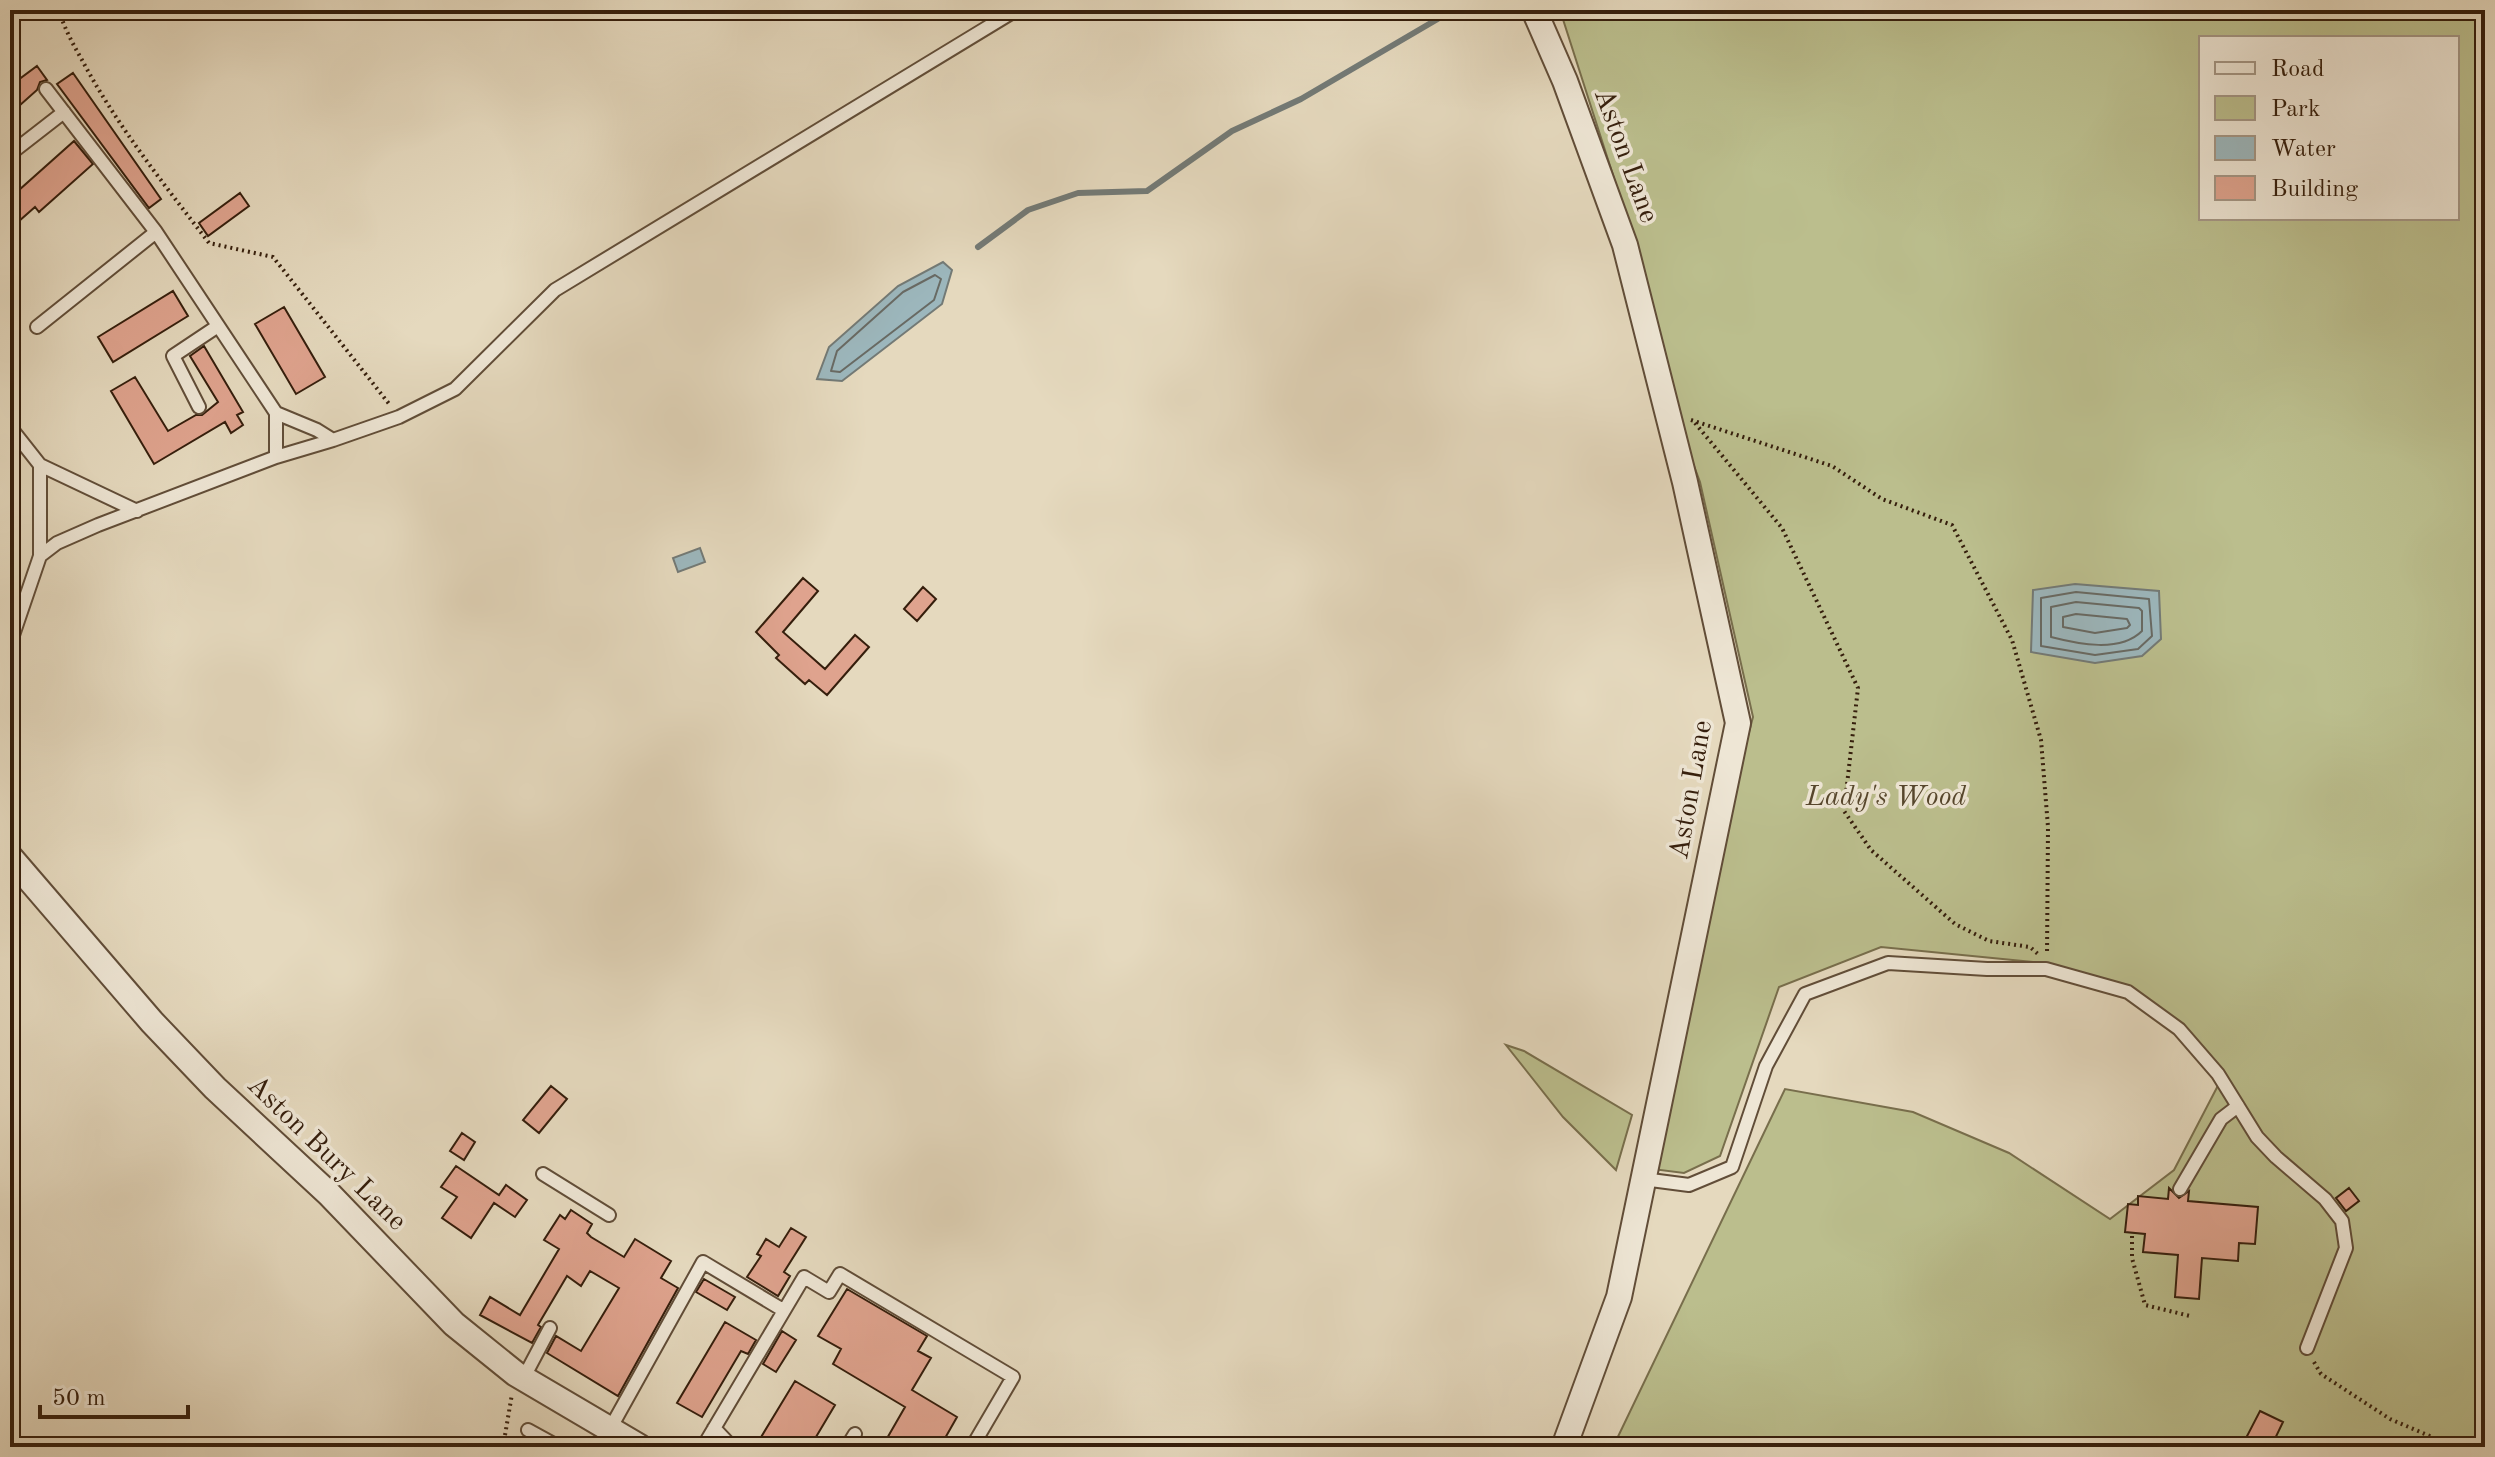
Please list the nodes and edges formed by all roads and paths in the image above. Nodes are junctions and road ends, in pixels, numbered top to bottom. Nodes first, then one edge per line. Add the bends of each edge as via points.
1 (59, 10) edge
2 (1016, 10) edge
3 (1534, 10) edge
4 (46, 89) dead end
5 (64, 112) junction
6 (10, 154) edge
7 (156, 232) junction
8 (218, 326) junction
9 (37, 327) dead end
10 (199, 407) dead end
11 (276, 413) junction
12 (399, 417) junction
13 (1667, 418) junction
14 (1694, 421) junction
15 (10, 427) edge
16 (333, 440) junction
17 (276, 457) junction
18 (40, 465) junction
19 (137, 511) junction
20 (40, 556) junction
21 (10, 644) edge
22 (10, 857) edge
23 (2030, 947) dead end
24 (2046, 969) junction
25 (2238, 1106) junction
26 (543, 1174) dead end
27 (1643, 1179) junction
28 (2180, 1189) dead end
29 (609, 1215) dead end
30 (2132, 1236) dead end
31 (783, 1310) junction
32 (2190, 1316) dead end
33 (550, 1328) dead end
34 (2307, 1348) joint
35 (520, 1377) junction
36 (714, 1428) junction
37 (610, 1429) junction
38 (528, 1430) dead end
39 (855, 1434) dead end
40 (503, 1447) edge
41 (559, 1447) edge
42 (640, 1447) edge
43 (703, 1447) edge
44 (732, 1447) edge
45 (847, 1447) edge
46 (972, 1447) edge
47 (1564, 1447) edge
48 (2444, 1447) edge

1 - 12 path via 95,86 209,243 273,257
2 - 12 lane via 555,290 455,389
3 - 13 street, Aston Lane via 1625,245
4 - 5 lane
5 - 6 lane
5 - 7 lane
7 - 8 lane
7 - 9 lane
8 - 10 lane via 173,356
8 - 11 lane
11 - 16 lane
11 - 17 lane
12 - 16 lane
13 - 14 path
13 - 27 street, Aston Lane via 1738,723
14 - 23 path via 1782,528 1858,688 1844,811 1871,850 1955,924 1989,941
14 - 24 path via 1832,466 1882,499 1952,525 2012,640 2041,740 2048,827
15 - 18 lane
16 - 17 lane
17 - 19 lane
18 - 19 lane
18 - 20 lane
19 - 20 lane via 75,534
20 - 21 lane
22 - 35 street, Aston Bury Lane via 215,1088 329,1194 454,1324
24 - 25 lane via 2128,992 2179,1029
24 - 27 lane via 1888,963 1805,994 1766,1066 1732,1167 1689,1185
25 - 28 lane via 2221,1119
25 - 34 lane via 2257,1137 2342,1221 2346,1248
26 - 29 lane
27 - 47 street, Aston Lane via 1619,1297
30 - 32 path via 2132,1258 2145,1305
31 - 36 lane
31 - 37 lane via 703,1262
31 - 46 lane via 804,1277 829,1292 840,1274 1013,1377
33 - 35 lane
34 - 48 path via 2321,1374
35 - 37 street, Aston Bury Lane
35 - 40 path
36 - 43 lane
36 - 44 lane
37 - 42 street, Aston Bury Lane
38 - 41 lane
39 - 45 lane

